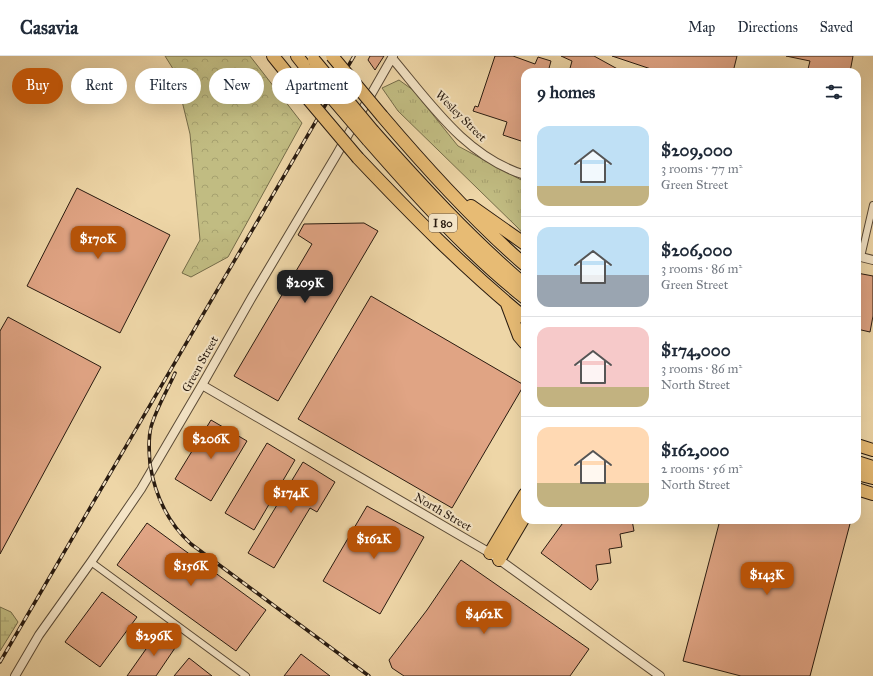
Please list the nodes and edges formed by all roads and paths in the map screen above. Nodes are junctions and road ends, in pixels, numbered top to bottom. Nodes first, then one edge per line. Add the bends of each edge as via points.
1 (274, 56) edge
2 (297, 56) edge
3 (332, 56) edge
4 (392, 57) edge
5 (311, 62) edge
6 (371, 136) junction
7 (521, 174) edge
8 (447, 190) junction
9 (873, 205) edge
10 (521, 241) edge
11 (861, 249) edge
12 (861, 257) edge
13 (873, 260) edge
14 (521, 261) edge
15 (521, 281) edge
16 (521, 294) edge
17 (506, 302) junction
18 (521, 315) edge
19 (521, 338) edge
20 (202, 385) junction
21 (861, 446) edge
22 (873, 450) edge
23 (861, 463) edge
24 (873, 467) edge
25 (861, 475) edge
26 (873, 478) edge
27 (861, 490) edge
28 (873, 494) edge
29 (521, 502) edge
30 (521, 521) edge
31 (494, 557) junction
32 (92, 562) junction
33 (15, 676) edge
34 (246, 676) edge
35 (660, 676) edge

1 - 17 highway, I 80, bridge via 358,158 428,231
2 - 5 highway, I 80
3 - 8 highway, I 80, bridge
4 - 7 street, Wesley Street via 441,117 475,149 493,162
4 - 20 street, Green Street
5 - 6 highway, I 80, bridge
6 - 15 highway, I 80
6 - 16 highway, I 80 via 443,223
8 - 10 highway
8 - 14 highway, I 80
9 - 11 street
12 - 13 street
17 - 18 highway, I 80
17 - 19 highway
20 - 31 street, North Street
20 - 32 street, Green Street via 141,489
21 - 22 highway
23 - 24 highway
25 - 26 highway
27 - 28 highway
29 - 31 highway
30 - 31 highway
31 - 35 street, North Street
32 - 33 street, Green Street via 39,635
32 - 34 street

